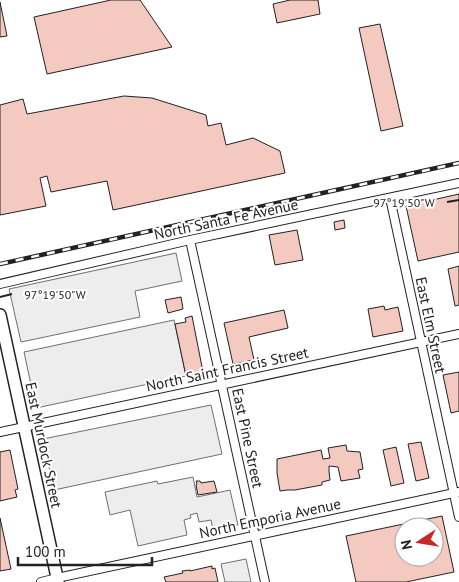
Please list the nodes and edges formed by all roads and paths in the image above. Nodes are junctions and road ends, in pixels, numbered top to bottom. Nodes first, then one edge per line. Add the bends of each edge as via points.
1 (459, 183) edge
2 (390, 198) junction
3 (190, 240) junction
4 (0, 284) edge
5 (0, 315) edge
6 (459, 334) edge
7 (421, 342) junction
8 (222, 385) junction
9 (24, 427) junction
10 (0, 432) edge
11 (456, 492) edge
12 (459, 517) edge
13 (255, 535) junction
14 (58, 580) edge
15 (41, 582) edge
16 (265, 582) edge

1 - 2 street, North Santa Fe Avenue
2 - 3 street, North Santa Fe Avenue
2 - 7 street, East Elm Street
3 - 4 street, North Santa Fe Avenue
3 - 8 street, East Pine Street
5 - 9 street, East Murdock Street
6 - 7 street, North Saint Francis Street
7 - 8 street, North Saint Francis Street
7 - 11 street, East Elm Street
8 - 9 street, North Saint Francis Street
8 - 13 street, East Pine Street
9 - 10 street, North Saint Francis Street
9 - 14 street, East Murdock Street
11 - 12 street, East Elm Street
11 - 13 street, North Emporia Avenue
13 - 14 street, North Emporia Avenue
13 - 16 street, East Pine Street
14 - 15 street, North Emporia Avenue

